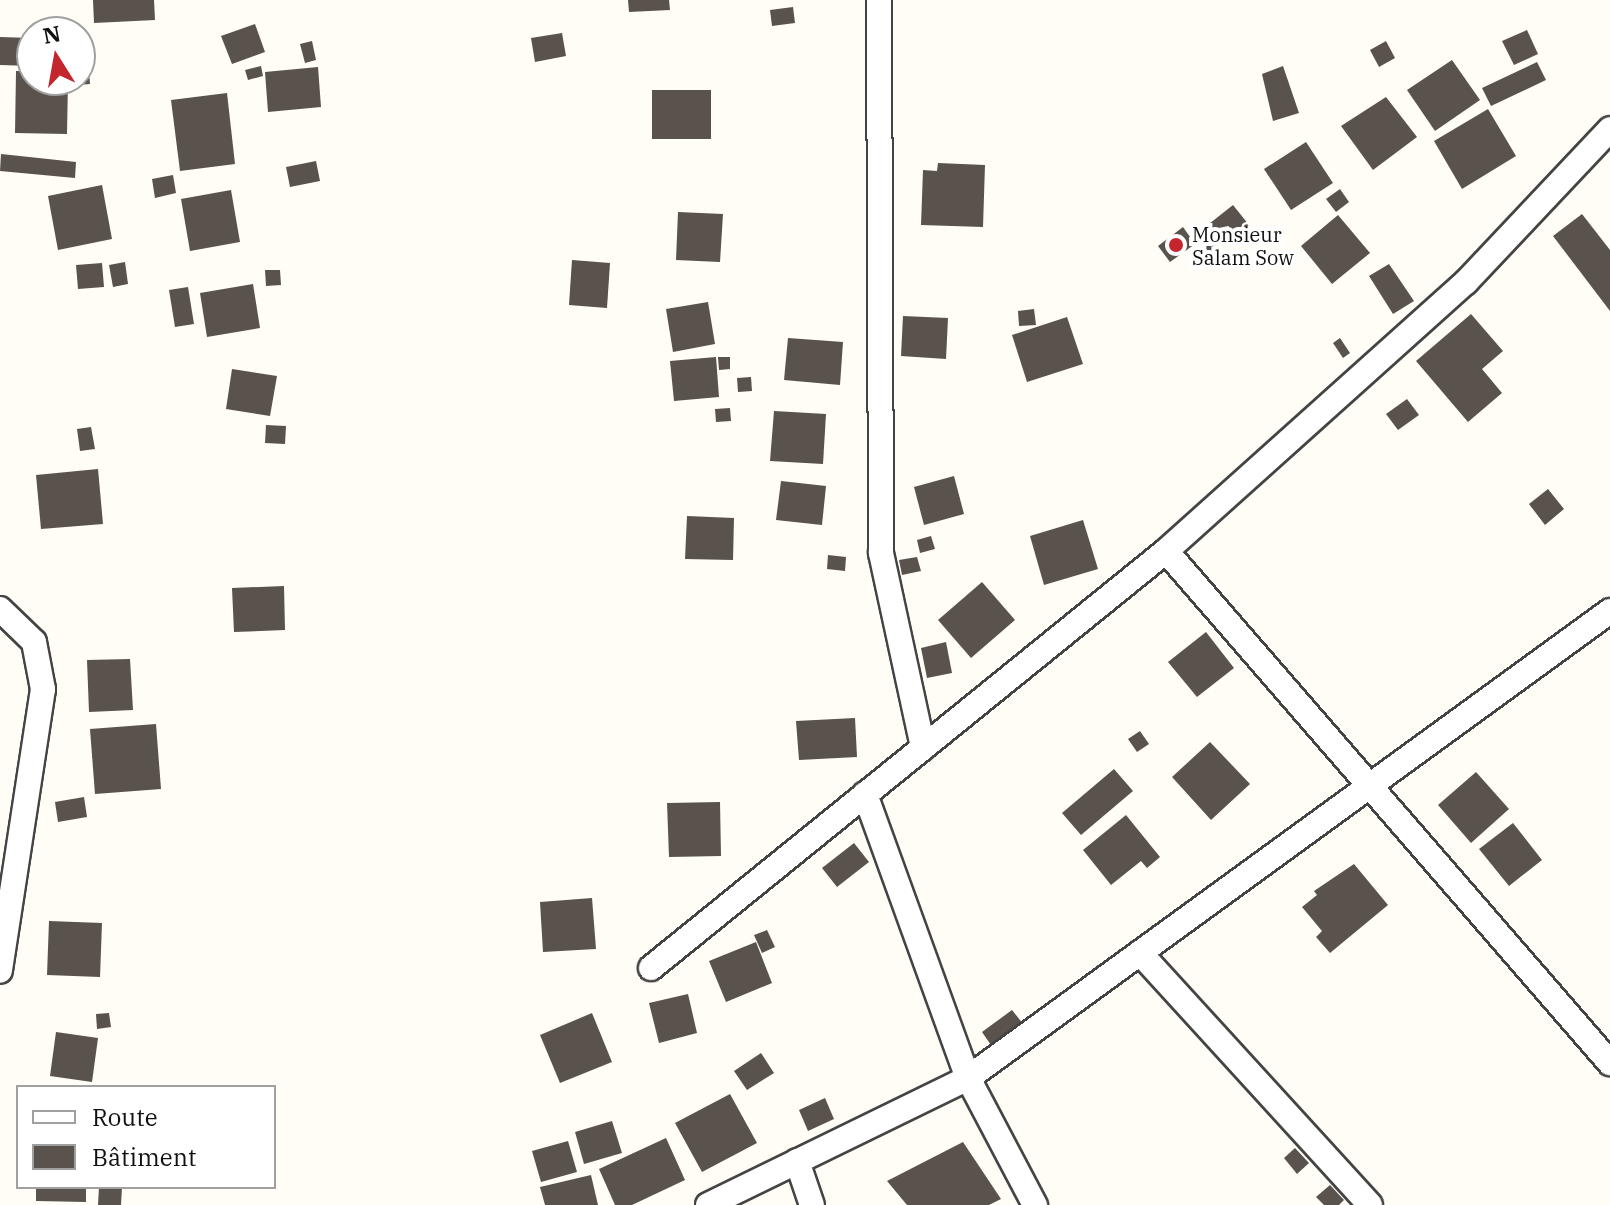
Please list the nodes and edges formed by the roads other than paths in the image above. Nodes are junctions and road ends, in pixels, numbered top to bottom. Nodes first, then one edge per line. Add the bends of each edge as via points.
1 (879, 0) edge
2 (1610, 129) edge
3 (1166, 551) junction
4 (0, 609) edge
5 (1610, 611) edge
6 (923, 748) junction
7 (1366, 788) junction
8 (865, 794) junction
9 (1140, 953) junction
10 (651, 968) dead end
11 (0, 971) edge
12 (1610, 1063) edge
13 (968, 1078) junction
14 (797, 1161) junction
15 (708, 1205) edge
16 (812, 1205) edge
17 (1035, 1205) edge
18 (1370, 1205) edge

1 - 6 street via 881,553
2 - 3 street via 1466,282
3 - 6 street
3 - 7 street
4 - 11 street via 34,642 43,689
5 - 7 street
6 - 8 street
7 - 9 street
7 - 12 street
8 - 10 street
8 - 13 street
9 - 13 street
9 - 18 street
13 - 14 street
13 - 17 street
14 - 15 street
14 - 16 street

